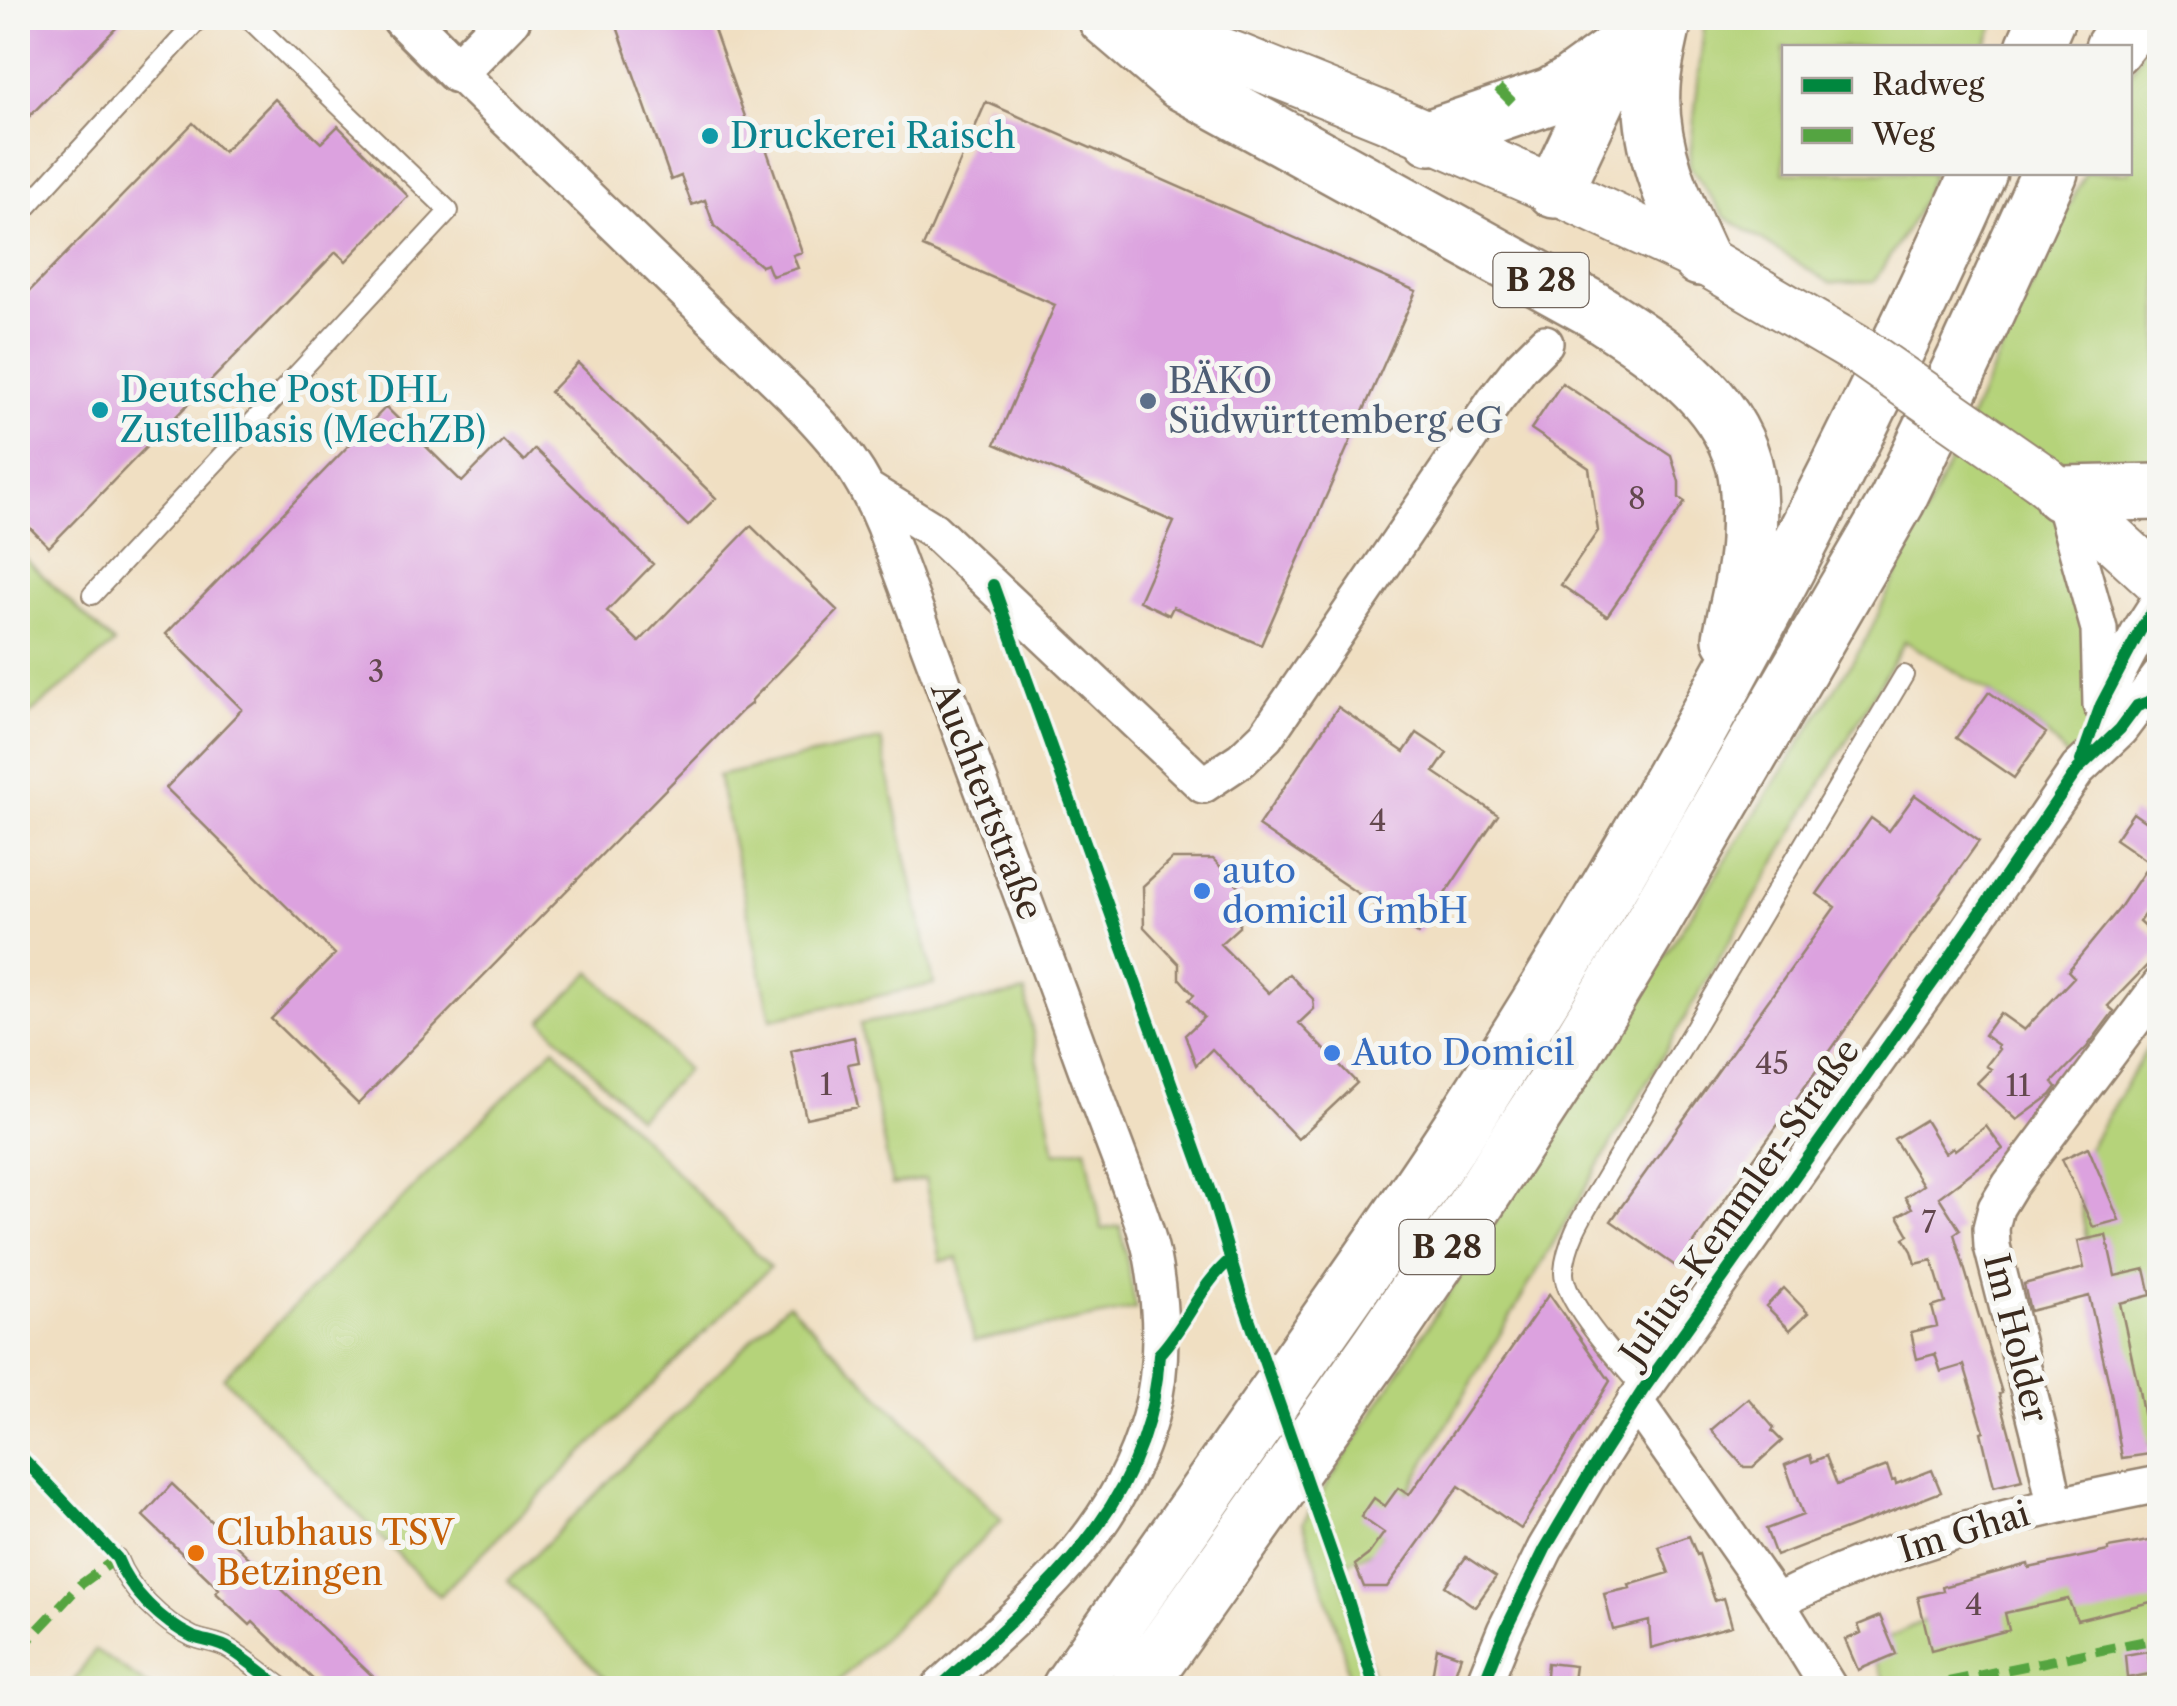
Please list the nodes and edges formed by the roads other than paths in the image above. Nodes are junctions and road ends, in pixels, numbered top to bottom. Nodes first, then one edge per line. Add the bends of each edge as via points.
1 (200, 18) edge
2 (248, 18) edge
3 (404, 18) edge
4 (509, 18) edge
5 (1106, 18) edge
6 (1130, 18) edge
7 (2047, 18) edge
8 (2114, 18) edge
9 (2137, 18) edge
10 (1641, 27) edge
11 (2035, 45) edge
12 (2104, 45) edge
13 (2115, 45) edge
14 (457, 71) junction
15 (1430, 137) junction
16 (1978, 175) edge
17 (2049, 175) edge
18 (1555, 190) junction
19 (18, 217) edge
20 (1700, 258) junction
21 (1545, 343) dead end
22 (2052, 486) junction
23 (870, 491) junction
24 (2160, 492) edge
25 (2160, 582) edge
26 (92, 596) dead end
27 (2160, 600) edge
28 (1904, 675) dead end
29 (2160, 676) edge
30 (1721, 690) junction
31 (2160, 712) edge
32 (2111, 717) junction
33 (2160, 985) edge
34 (1639, 1396) junction
35 (2160, 1484) edge
36 (2055, 1504) junction
37 (117, 1558) dead end
38 (1776, 1602) junction
39 (282, 1688) edge
40 (939, 1688) edge
41 (1070, 1688) edge
42 (1137, 1688) edge
43 (1482, 1688) edge
44 (1829, 1688) edge

1 - 19 lane
2 - 26 lane via 449,211
3 - 14 street, Auchtertstraße
4 - 14 street
5 - 30 highway, B 28 via 1181,82 1593,309 1705,394 1744,465 1748,504 1748,543
6 - 15 main road
7 - 11 highway
8 - 12 highway
9 - 13 highway
10 - 15 highway via 1551,96
10 - 18 highway
10 - 20 highway via 1666,180
14 - 23 street, Auchtertstraße via 797,400 834,438
15 - 18 main road
16 - 30 highway, B 28 via 1833,479
17 - 42 highway, B 28 via 1896,500 1648,930 1472,1210
18 - 20 main road
20 - 22 main road, bridge via 1864,354
21 - 23 street via 1496,399 1266,736 1203,784 934,530
22 - 24 highway
22 - 25 main road
22 - 32 street, Julius-Kemmler-Straße via 2099,629
23 - 40 street, Auchtertstraße via 1147,1234 1160,1308 1151,1414 1105,1516 1059,1576
27 - 32 street, Julius-Kemmler-Straße via 2140,631
28 - 34 lane via 1578,1223 1564,1277
29 - 32 street, Julius-Kemmler-Straße
30 - 41 highway, B 28 via 1474,1106
31 - 32 street
32 - 34 street, Julius-Kemmler-Straße via 1940,972
33 - 36 street, Im Holder via 2010,1185 1991,1228
34 - 38 street
34 - 43 street, Julius-Kemmler-Straße via 1545,1549
35 - 36 street, Im Ghai
36 - 38 street, Im Ghai via 1854,1567
37 - 39 lane via 122,1574 166,1619 228,1647
38 - 44 street

